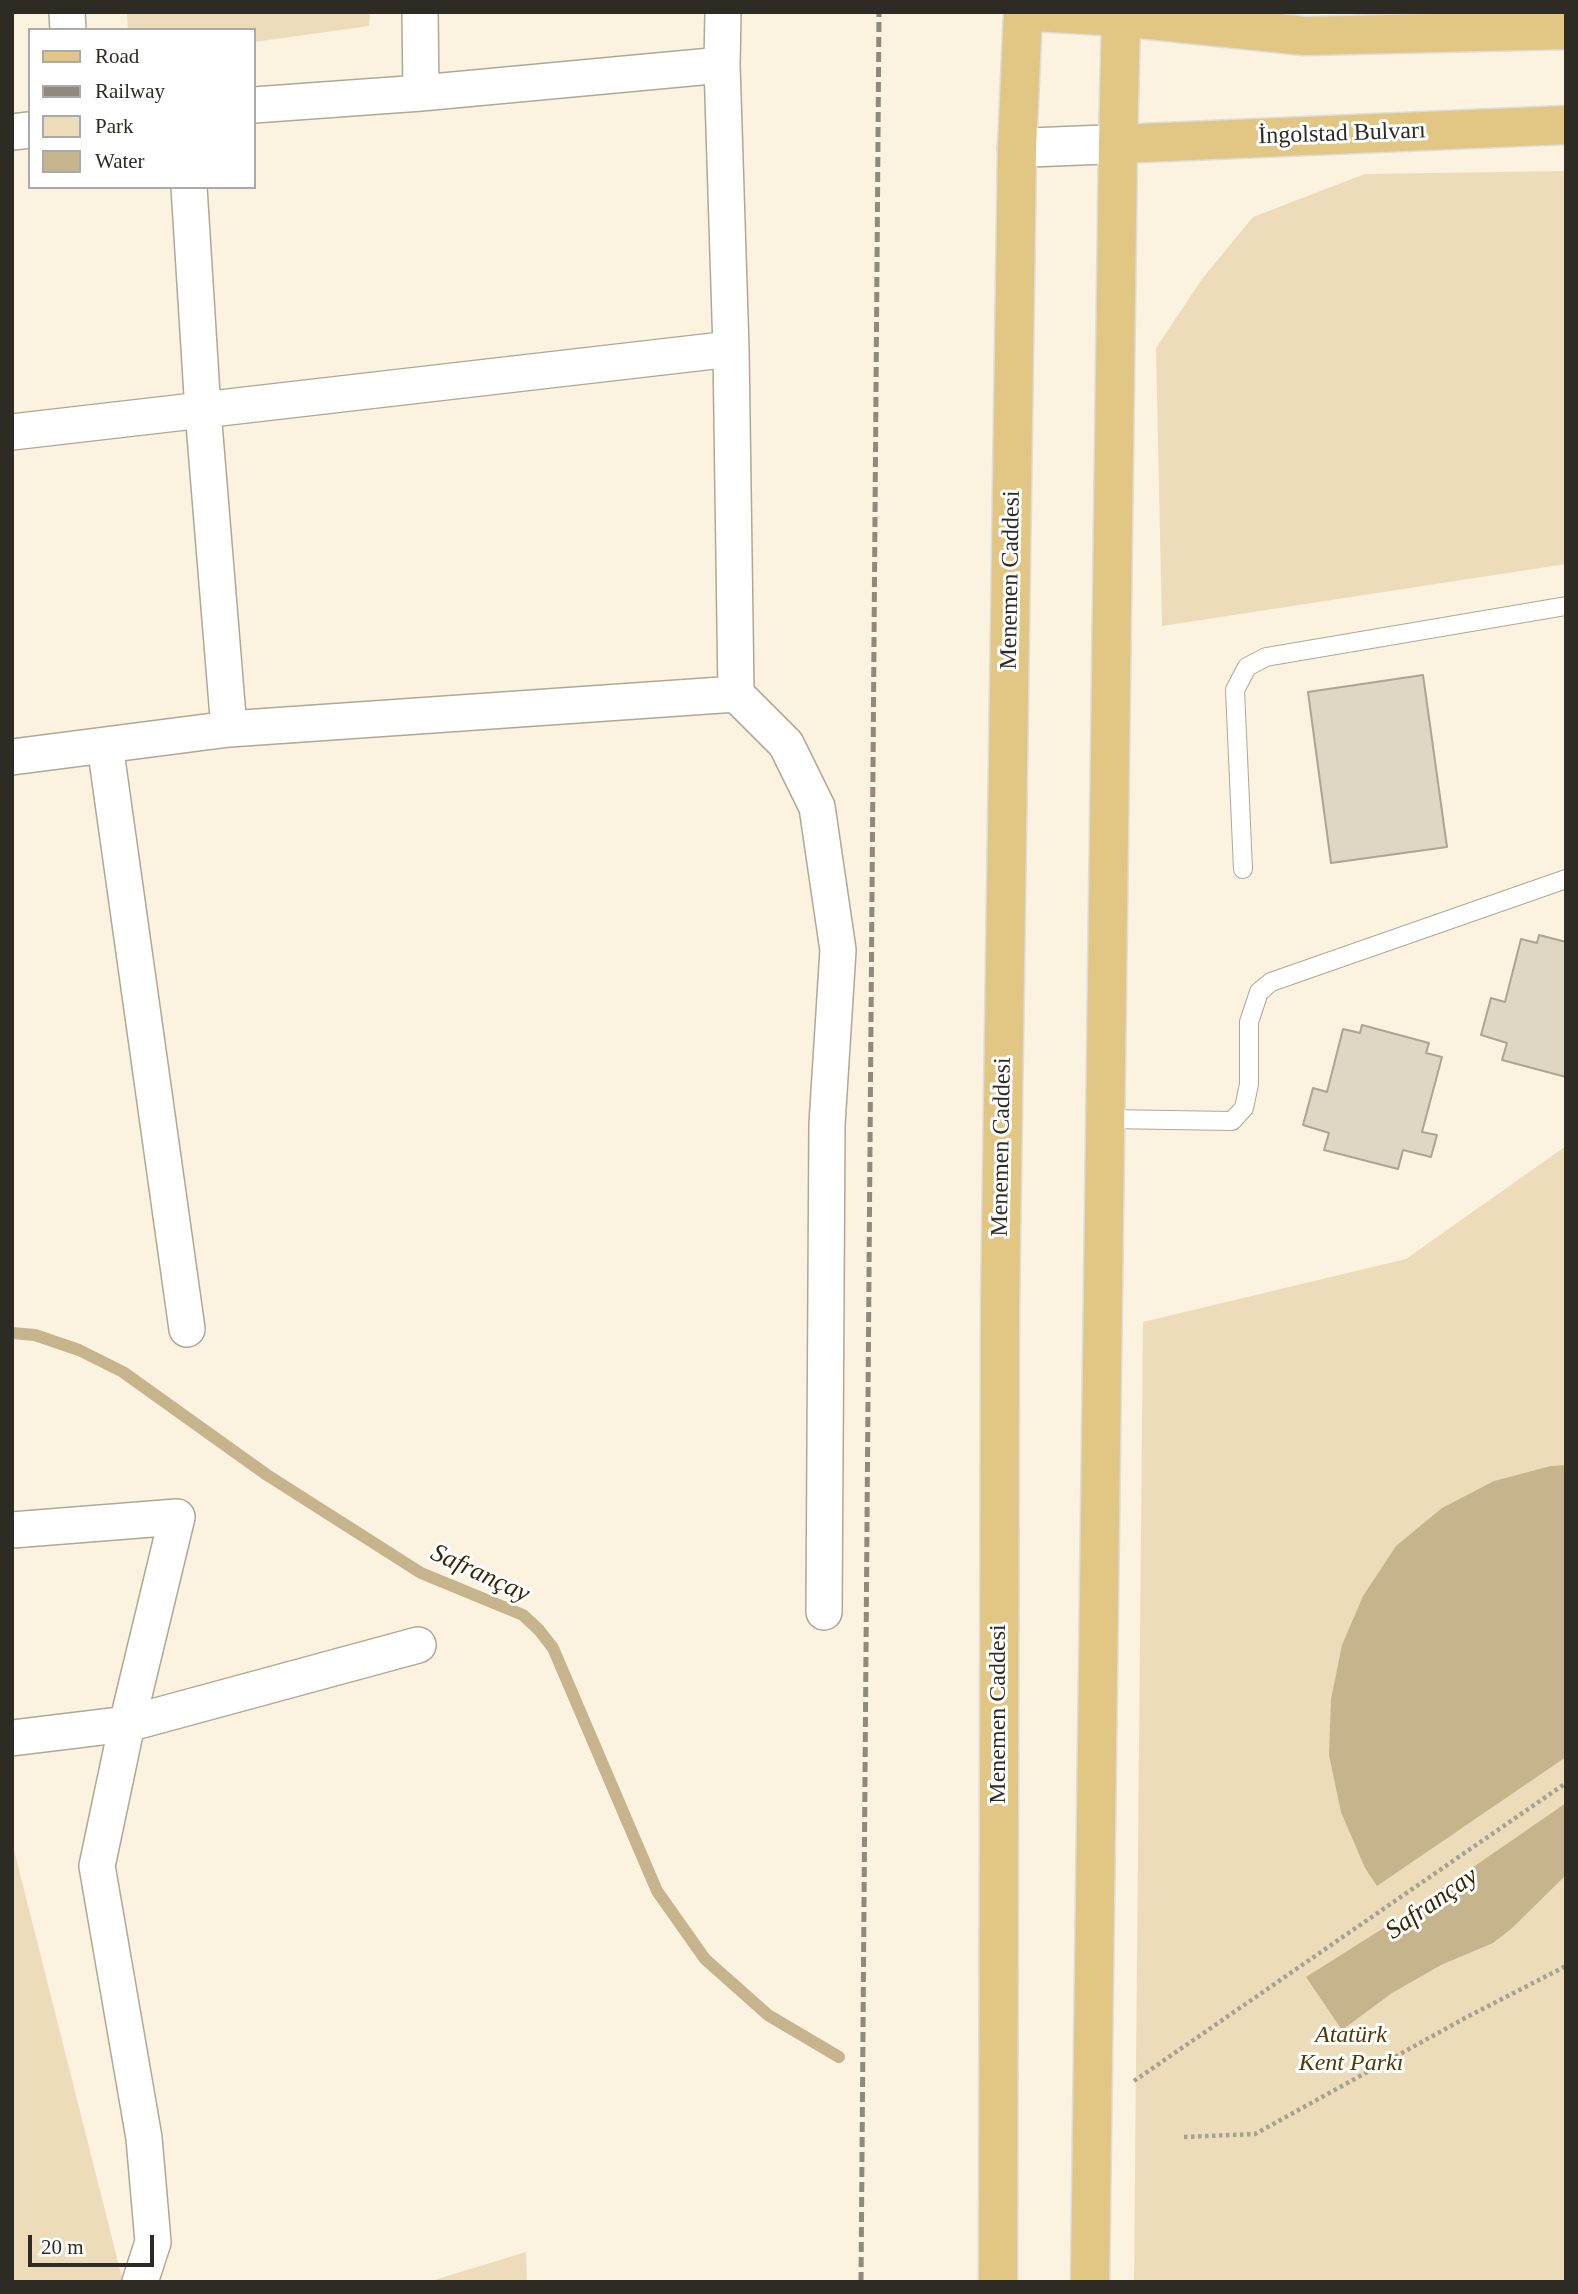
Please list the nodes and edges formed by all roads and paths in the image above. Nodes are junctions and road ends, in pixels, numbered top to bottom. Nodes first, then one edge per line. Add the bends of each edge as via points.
1 (420, 12) edge
2 (723, 12) edge
3 (1023, 12) edge
4 (1037, 12) edge
5 (1121, 15) edge
6 (1566, 30) edge
7 (722, 65) junction
8 (421, 93) junction
9 (256, 105) edge
10 (1566, 125) edge
11 (1118, 144) junction
12 (1017, 148) junction
13 (189, 189) edge
14 (731, 349) junction
15 (203, 411) junction
16 (12, 432) edge
17 (1566, 606) edge
18 (736, 695) junction
19 (229, 729) junction
20 (105, 745) junction
21 (12, 757) edge
22 (1243, 869) dead end
23 (1566, 879) edge
24 (1105, 1119) junction
25 (187, 1329) dead end
26 (12, 1530) edge
27 (824, 1612) dead end
28 (418, 1645) dead end
29 (127, 1724) junction
30 (12, 1738) edge
31 (1566, 1783) edge
32 (1566, 1966) edge
33 (1093, 2110) junction
34 (1184, 2137) dead end
35 (140, 2282) edge
36 (998, 2282) edge
37 (1090, 2282) edge

1 - 8 street
2 - 7 street
3 - 12 main road, Menemen Caddesi
4 - 5 main road
5 - 6 main road via 1305,36
5 - 11 main road
7 - 8 street
7 - 14 street
8 - 9 street
10 - 11 main road, İngolstad Bulvarı
11 - 12 main road
11 - 24 main road
12 - 36 main road, Menemen Caddesi via 1000,1307
13 - 15 street
14 - 15 street
14 - 18 street
15 - 16 street
15 - 19 street
17 - 22 lane via 1266,657 1247,667 1235,690
18 - 19 street
18 - 27 street via 786,744 817,807 838,950 827,1124
19 - 20 street
20 - 21 street
20 - 25 street
23 - 24 lane via 1271,982 1259,992 1249,1022 1249,1084 1244,1108 1233,1121
24 - 33 main road
26 - 29 street via 177,1517
28 - 29 street
29 - 30 street
29 - 35 street via 97,1866 144,2138 153,2242
31 - 33 path
32 - 34 path via 1255,2134
33 - 37 main road

